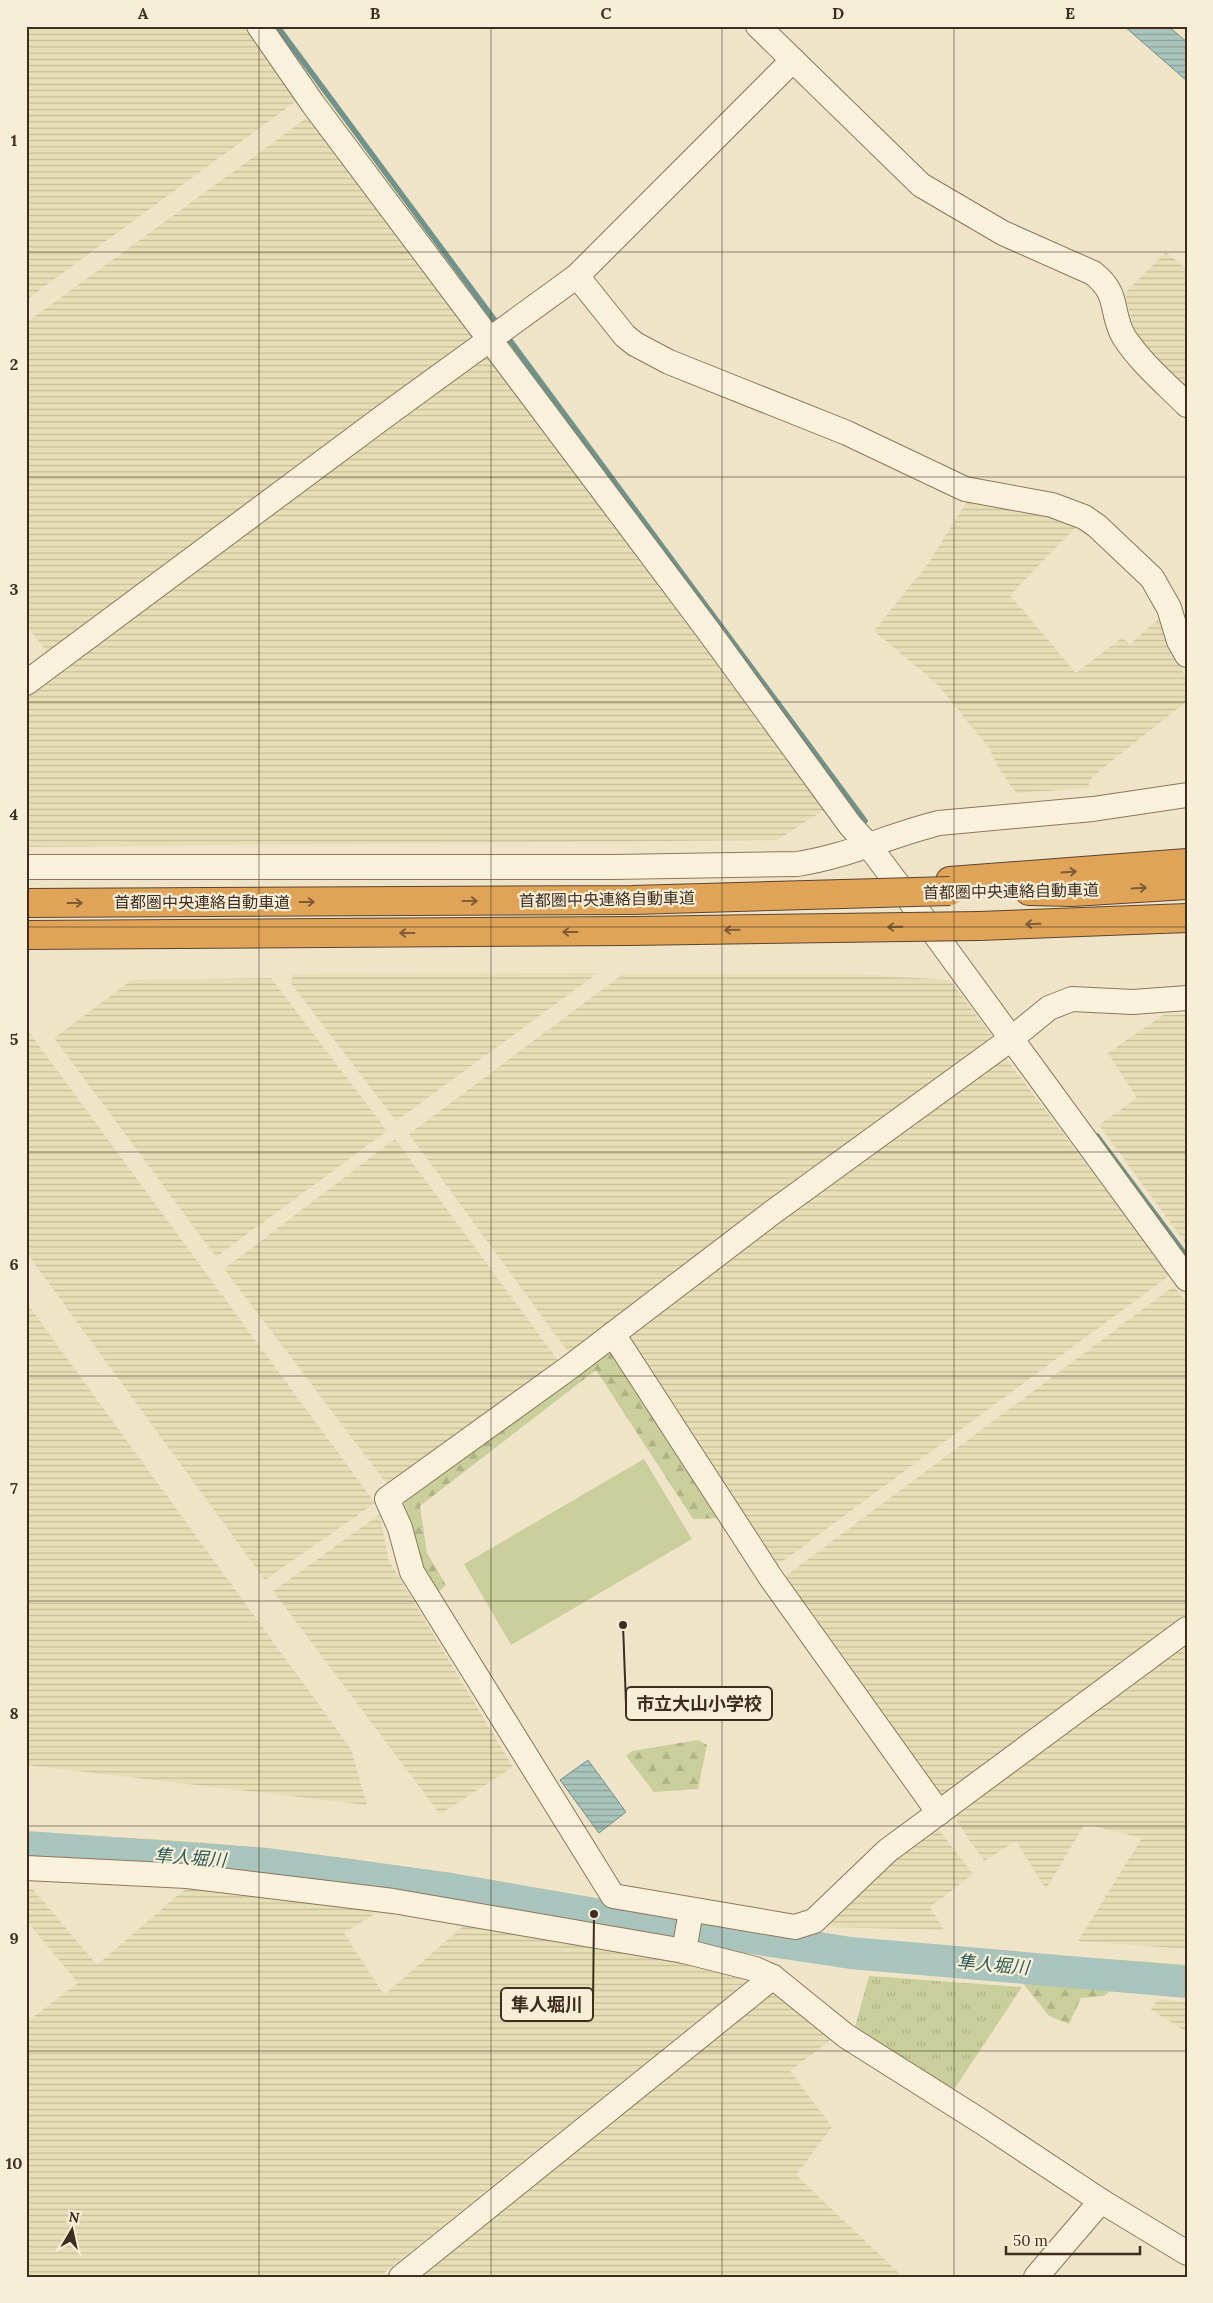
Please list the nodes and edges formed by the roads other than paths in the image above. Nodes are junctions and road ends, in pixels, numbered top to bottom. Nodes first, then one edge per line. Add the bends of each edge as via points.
1 (259, 26) edge
2 (758, 26) edge
3 (793, 60) junction
4 (577, 276) junction
5 (491, 339) junction
6 (1187, 405) edge
7 (1187, 655) edge
8 (26, 683) edge
9 (1187, 794) edge
10 (869, 846) junction
11 (1187, 863) edge
12 (26, 867) edge
13 (950, 886) junction
14 (1187, 886) edge
15 (26, 903) edge
16 (1187, 918) edge
17 (26, 935) edge
18 (1187, 998) edge
19 (1011, 1039) junction
20 (1187, 1279) edge
21 (614, 1334) junction
22 (1187, 1628) edge
23 (939, 1813) junction
24 (26, 1868) edge
25 (691, 1911) junction
26 (685, 1946) junction
27 (773, 1977) junction
28 (1101, 2201) junction
29 (1187, 2253) edge
30 (401, 2277) edge
31 (1036, 2277) edge

1 - 5 street
2 - 3 street
3 - 4 street
3 - 6 street via 922,185 1003,233 1103,281 1115,303 1117,320 1124,336
4 - 5 street
4 - 7 street via 625,336 669,362 848,433 965,489 1052,505 1084,517 1152,578 1169,608
5 - 8 street
5 - 10 street via 850,825
9 - 10 street via 1093,809 938,823
10 - 12 street via 820,861 787,864
10 - 19 street
13 -> 11 highway
13 -> 14 highway, 首都圏中央連絡自動車道 via 1072,892
15 -> 13 highway, 首都圏中央連絡自動車道, bridge via 713,898
16 -> 17 highway, 首都圏中央連絡自動車道, bridge via 979,926
18 - 19 street via 1132,1002 1072,999 1049,1008
19 - 20 street
19 - 21 street via 773,1212
21 - 23 street via 770,1578
21 - 25 street via 387,1500 400,1528 412,1572 613,1896
22 - 23 street
23 - 25 street via 887,1851 814,1921 795,1927
24 - 26 street via 187,1876 354,1896
25 - 26 street
26 - 27 street
27 - 28 street via 846,2036
27 - 30 street
28 - 29 street
28 - 31 street

